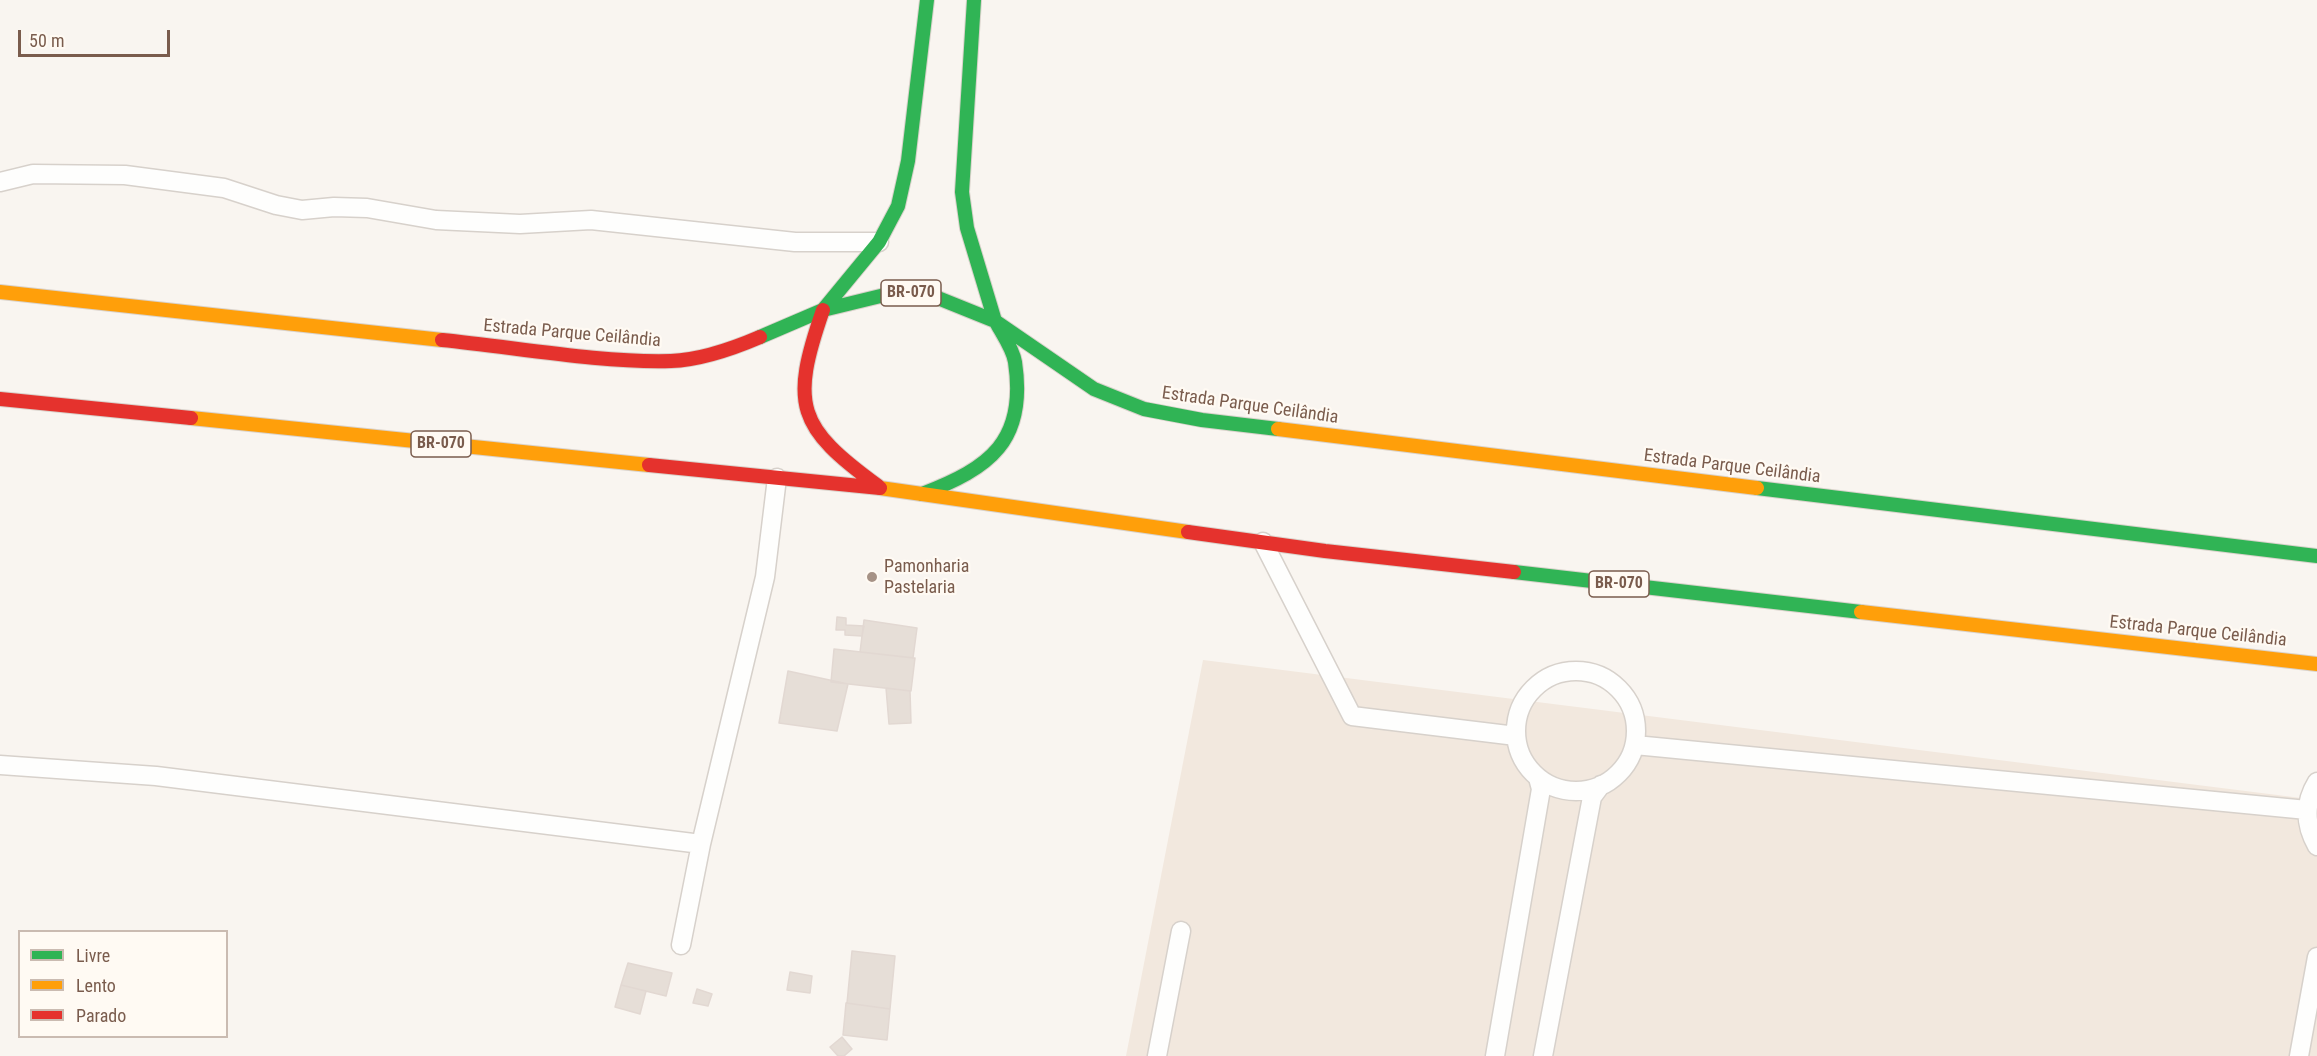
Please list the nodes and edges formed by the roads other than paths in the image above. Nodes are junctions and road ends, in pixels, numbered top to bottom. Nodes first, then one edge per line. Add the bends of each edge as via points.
1 (927, 0) edge
2 (975, 0) edge
3 (0, 182) edge
4 (879, 242) junction
5 (0, 292) edge
6 (823, 310) junction
7 (995, 321) junction
8 (0, 399) edge
9 (777, 478) junction
10 (881, 488) junction
11 (922, 494) junction
12 (1263, 542) junction
13 (2317, 556) edge
14 (2317, 664) edge
15 (1516, 736) junction
16 (1635, 745) junction
17 (0, 765) edge
18 (1538, 778) junction
19 (2317, 782) edge
20 (1601, 785) junction
21 (2307, 810) junction
22 (701, 844) junction
23 (2317, 846) edge
24 (1181, 931) dead end
25 (681, 945) dead end
26 (2317, 957) edge
27 (1157, 1056) edge
28 (1495, 1056) edge
29 (1543, 1056) edge
30 (2299, 1056) edge

1 - 4 main road via 908,161 898,206
2 - 7 main road via 962,192 967,228
3 - 4 street via 33,174 125,175 224,188 302,210 367,208 436,220 520,224 591,220 795,242
4 - 6 main road
5 - 6 main road, Estrada Parque Ceilândia / BR-070 via 622,359 673,361 730,350
6 - 7 main road, Estrada Parque Ceilândia / BR-070 via 897,292 918,293
6 - 10 main road via 801,381 804,409 815,434 839,458
7 - 11 main road via 1015,360 1016,417 1006,440 987,462
7 - 13 main road, Estrada Parque Ceilândia / BR-070 via 1094,389 1144,409 1202,420
8 - 9 main road, Estrada Parque Ceilândia / BR-070
9 - 10 main road, Estrada Parque Ceilândia / BR-070
9 - 22 street via 765,577
10 - 11 main road, Estrada Parque Ceilândia / BR-070
11 - 12 main road, Estrada Parque Ceilândia / BR-070
12 - 14 main road, Estrada Parque Ceilândia / BR-070
12 - 15 street via 1352,716
15 - 16 street via 1521,705 1532,689 1547,677 1566,671 1586,672 1605,678 1631,706
15 - 18 street via 1524,763
16 - 20 street via 1627,764
16 - 21 street
17 - 22 street via 156,776
18 - 20 street via 1575,791
18 - 28 street via 1541,789
19 - 21 street
20 - 29 street via 1592,797
21 - 23 street via 2309,829
22 - 25 street
24 - 27 street
26 - 30 street

